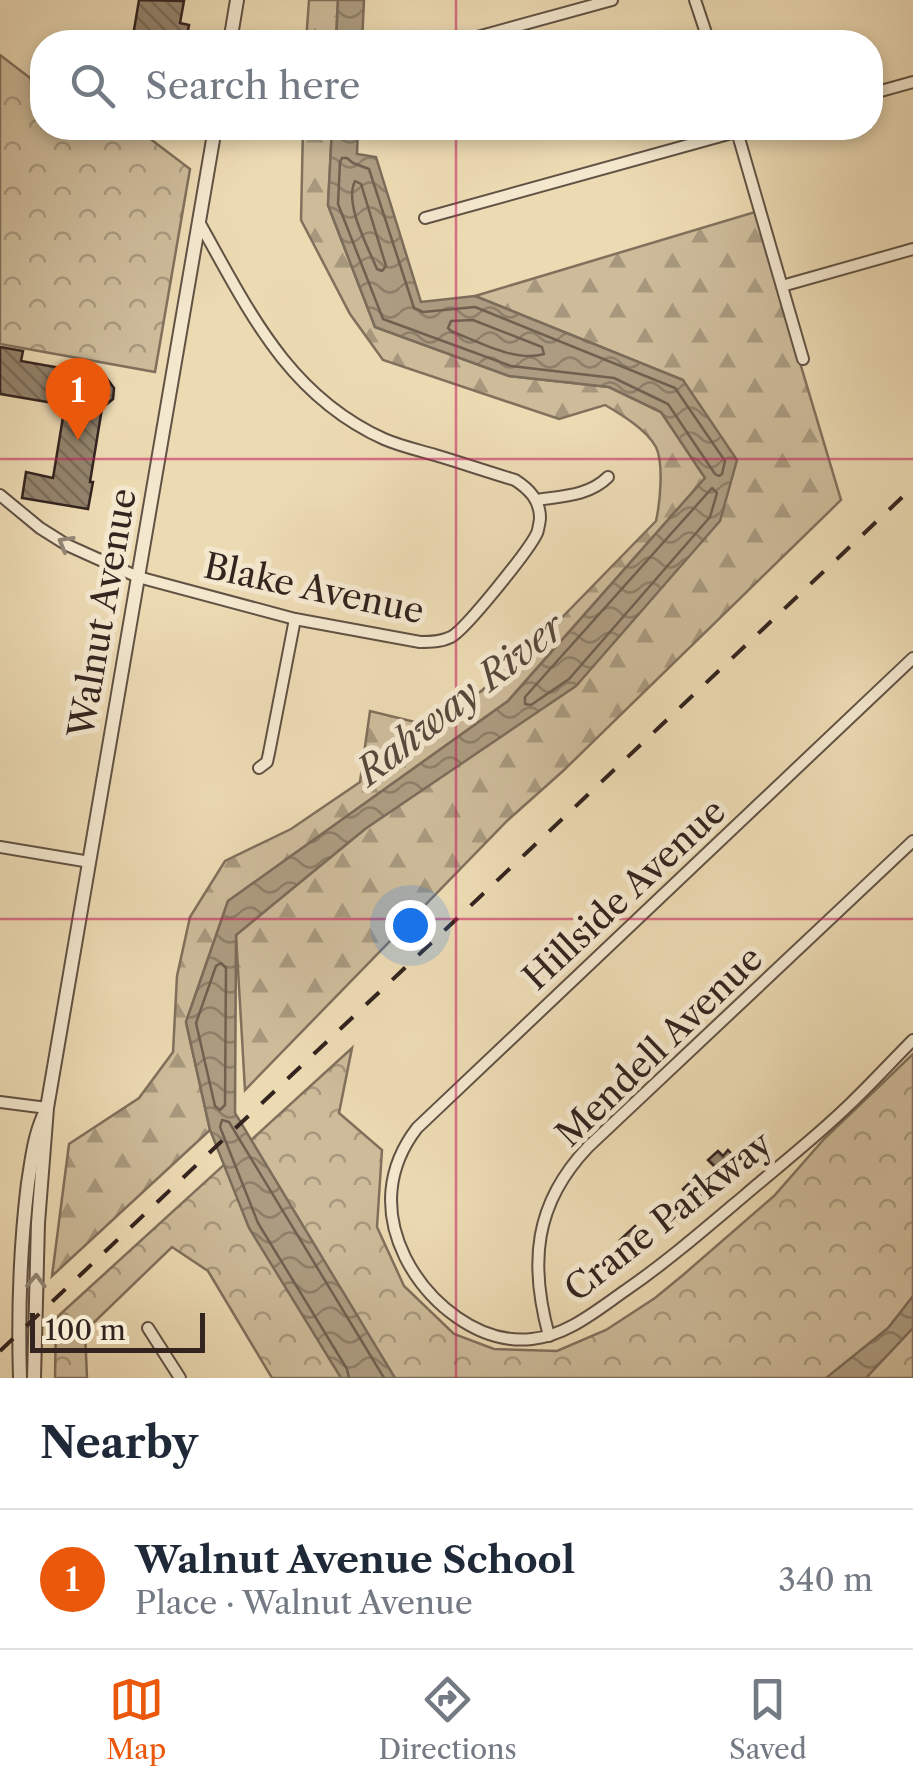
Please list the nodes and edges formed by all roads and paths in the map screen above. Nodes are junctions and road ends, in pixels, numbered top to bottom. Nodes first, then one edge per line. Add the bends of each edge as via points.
1 (237, 0) edge
2 (612, 0) edge
3 (695, 0) edge
4 (232, 30) edge
5 (503, 30) edge
6 (705, 30) edge
7 (913, 82) edge
8 (883, 90) edge
9 (213, 140) edge
10 (698, 140) edge
11 (739, 140) edge
12 (425, 218) dead end
13 (199, 222) junction
14 (913, 249) edge
15 (782, 286) junction
16 (803, 360) dead end
17 (608, 477) dead end
18 (0, 495) edge
19 (536, 500) junction
20 (138, 577) junction
21 (295, 619) junction
22 (913, 658) edge
23 (260, 768) dead end
24 (913, 842) edge
25 (0, 847) edge
26 (90, 862) junction
27 (913, 1040) edge
28 (0, 1102) edge
29 (47, 1108) junction
30 (392, 1182) joint
31 (148, 1328) dead end
32 (549, 1336) junction
33 (20, 1378) edge
34 (34, 1378) edge
35 (180, 1378) edge

1 - 4 street
2 - 5 street
3 - 6 street
7 - 8 street
9 - 13 street, Walnut Avenue
10 - 12 street
11 - 15 street
13 - 19 street via 271,346 327,404 387,440 515,480
13 - 20 street, Walnut Avenue
14 - 15 street
15 - 16 street
17 - 19 street via 587,492
20 -> 18 street, Blake Avenue via 67,545
19 - 21 street, Blake Avenue via 537,533 454,636 420,642
20 - 21 street, Blake Avenue
20 - 26 street, Walnut Avenue
21 - 23 street via 270,752
22 - 30 street, Hillside Avenue via 424,1120
24 - 32 street, Mendell Avenue via 568,1171 545,1217 538,1253
25 - 26 street
26 - 29 street, Walnut Avenue
27 - 32 street, Crane Parkway via 826,1126 678,1252 593,1314
28 - 29 street
29 - 33 street, Walnut Avenue via 35,1134 23,1221
34 -> 29 street, Walnut Avenue
30 - 32 street, Crane Parkway via 400,1246 440,1302 493,1336
31 - 35 street

